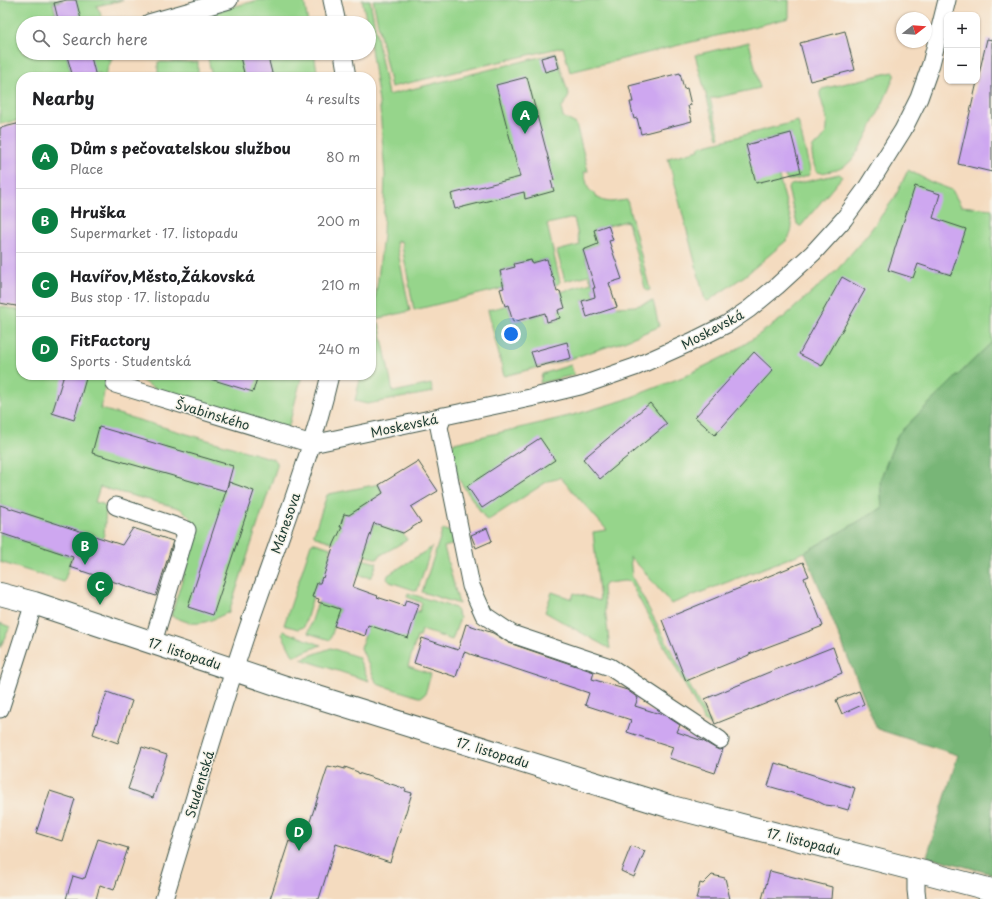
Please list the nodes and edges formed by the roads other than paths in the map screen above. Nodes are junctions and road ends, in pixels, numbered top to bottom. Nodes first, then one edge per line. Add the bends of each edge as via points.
1 (229, 0) edge
2 (332, 0) edge
3 (947, 0) edge
4 (173, 16) edge
5 (335, 16) edge
6 (344, 60) edge
7 (346, 72) edge
8 (329, 380) edge
9 (115, 384) dead end
10 (443, 416) junction
11 (312, 444) junction
12 (116, 506) dead end
13 (0, 594) edge
14 (34, 603) junction
15 (153, 642) junction
16 (235, 670) junction
17 (0, 709) edge
18 (720, 740) dead end
19 (916, 870) junction
20 (992, 890) edge
21 (164, 899) edge
22 (917, 899) edge

1 - 4 street
2 - 5 street
3 - 10 street, Moskevská via 931,64 919,98 903,130 844,219 813,253 777,286 727,324 635,367 580,386
6 - 7 street
8 - 11 street, Mánesova
9 - 11 street, Švabinského
10 - 11 street, Moskevská
10 - 18 street via 439,427 470,586 484,615 512,634 610,667
11 - 16 street, Mánesova
12 - 15 street via 187,530
13 - 14 street, 17. listopadu
14 - 15 street, 17. listopadu
14 - 17 street
15 - 16 street, 17. listopadu
16 - 19 street, 17. listopadu via 668,806
16 - 21 street, Studentská
19 - 20 street, 17. listopadu
19 - 22 street

